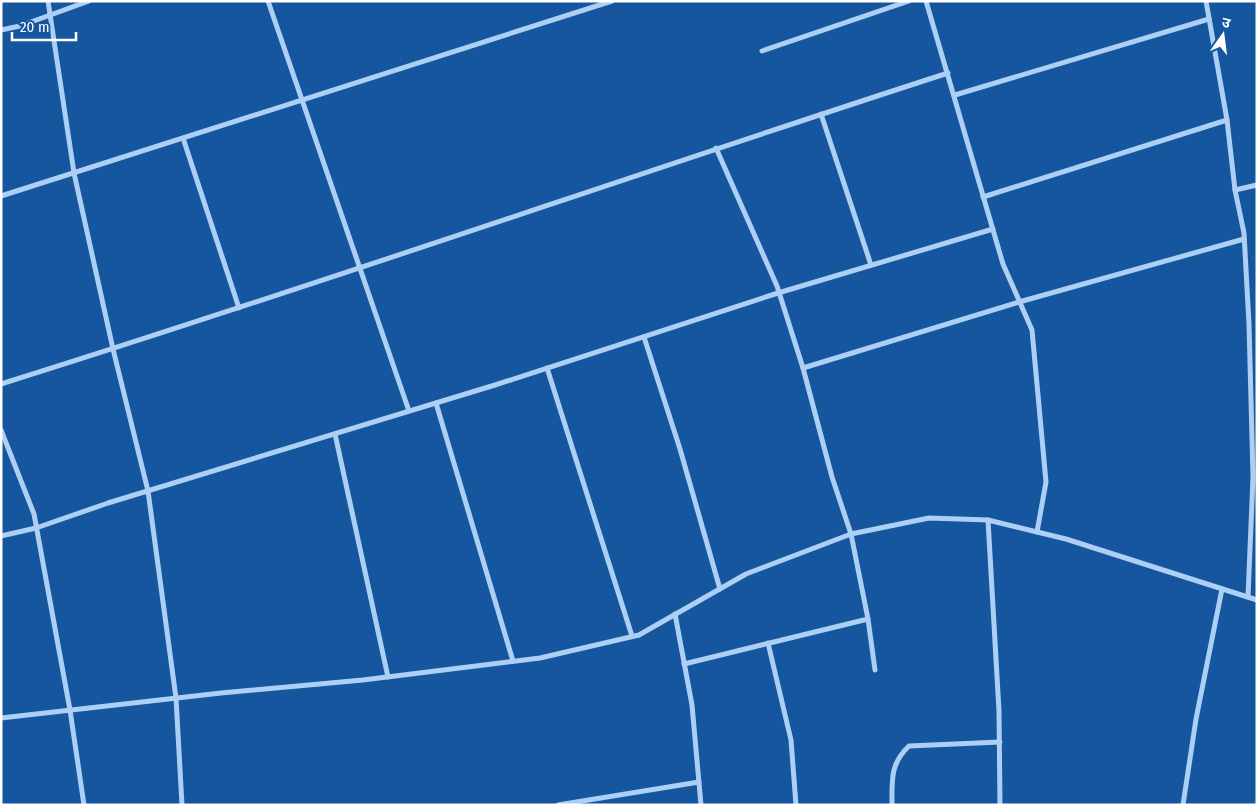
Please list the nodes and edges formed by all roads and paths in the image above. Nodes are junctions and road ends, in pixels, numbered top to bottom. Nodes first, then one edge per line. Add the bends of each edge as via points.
1 (48, 1) edge
2 (88, 1) edge
3 (268, 1) edge
4 (612, 1) edge
5 (909, 1) edge
6 (926, 1) edge
7 (1206, 1) edge
8 (50, 15) junction
9 (1209, 19) junction
10 (1, 30) edge
11 (762, 50) dead end
12 (948, 73) junction
13 (955, 95) junction
14 (302, 100) junction
15 (821, 114) junction
16 (1227, 120) junction
17 (183, 138) junction
18 (716, 148) junction
19 (74, 173) junction
20 (1257, 185) edge
21 (1235, 190) junction
22 (1, 196) edge
23 (983, 197) junction
24 (993, 229) junction
25 (1244, 239) junction
26 (871, 265) junction
27 (359, 267) junction
28 (778, 293) junction
29 (1019, 302) junction
30 (239, 308) junction
31 (644, 337) junction
32 (113, 349) junction
33 (548, 368) junction
34 (803, 368) junction
35 (1, 384) edge
36 (436, 403) junction
37 (409, 411) junction
38 (1, 430) edge
39 (335, 434) junction
40 (148, 491) junction
41 (988, 520) junction
42 (36, 528) junction
43 (1037, 532) junction
44 (851, 534) junction
45 (1, 536) edge
46 (720, 589) junction
47 (1222, 589) junction
48 (1248, 597) junction
49 (1257, 600) edge
50 (675, 614) junction
51 (868, 618) junction
52 (632, 636) junction
53 (768, 644) junction
54 (513, 662) junction
55 (684, 664) junction
56 (875, 670) dead end
57 (388, 677) junction
58 (176, 698) junction
59 (70, 710) junction
60 (1, 718) edge
61 (1000, 742) junction
62 (699, 782) junction
63 (84, 805) edge
64 (182, 805) edge
65 (558, 805) edge
66 (701, 805) edge
67 (796, 805) edge
68 (892, 805) edge
69 (1000, 805) edge
70 (1183, 805) edge

1 - 8 street
2 - 8 street
3 - 14 street
4 - 14 street
5 - 11 street
6 - 12 street
7 - 9 street
8 - 10 street
8 - 19 street
9 - 13 street
9 - 16 street
12 - 13 street
12 - 15 street
13 - 23 street
14 - 17 street
14 - 27 street
15 - 18 street
15 - 26 street
16 - 21 street
16 - 23 street
17 - 19 street
17 - 30 street
18 - 27 street
18 - 28 street
19 - 22 street
19 - 32 street
20 - 21 street
21 - 25 street
23 - 24 street
24 - 26 street
24 - 29 street via 1002,264
25 - 29 street
25 - 48 street via 1253,477
26 - 28 street
27 - 30 street
27 - 37 street
28 - 31 street
28 - 34 street
29 - 34 street
29 - 43 street via 1032,330 1046,482
30 - 32 street
31 - 33 street
31 - 46 street
32 - 35 street
32 - 40 street
33 - 36 street
33 - 52 street
34 - 44 street
36 - 37 street
36 - 54 street
37 - 39 street
38 - 42 street via 34,514
39 - 40 street
39 - 57 street
40 - 42 street
40 - 58 street
41 - 43 street
41 - 44 street via 929,518
41 - 61 street
42 - 45 street
42 - 59 street
43 - 47 street
44 - 46 street via 746,574
44 - 51 street
46 - 50 street
47 - 48 street
47 - 70 street via 1196,718
48 - 49 street
50 - 52 street
50 - 55 street
51 - 53 street
51 - 56 street
52 - 54 street
53 - 55 street
53 - 67 street via 791,740
54 - 57 street
55 - 62 street via 692,705
57 - 58 street
58 - 59 street
58 - 64 street
59 - 60 street
59 - 63 street
61 - 68 street via 909,746 898,756 893,768
61 - 69 street
62 - 65 street
62 - 66 street

